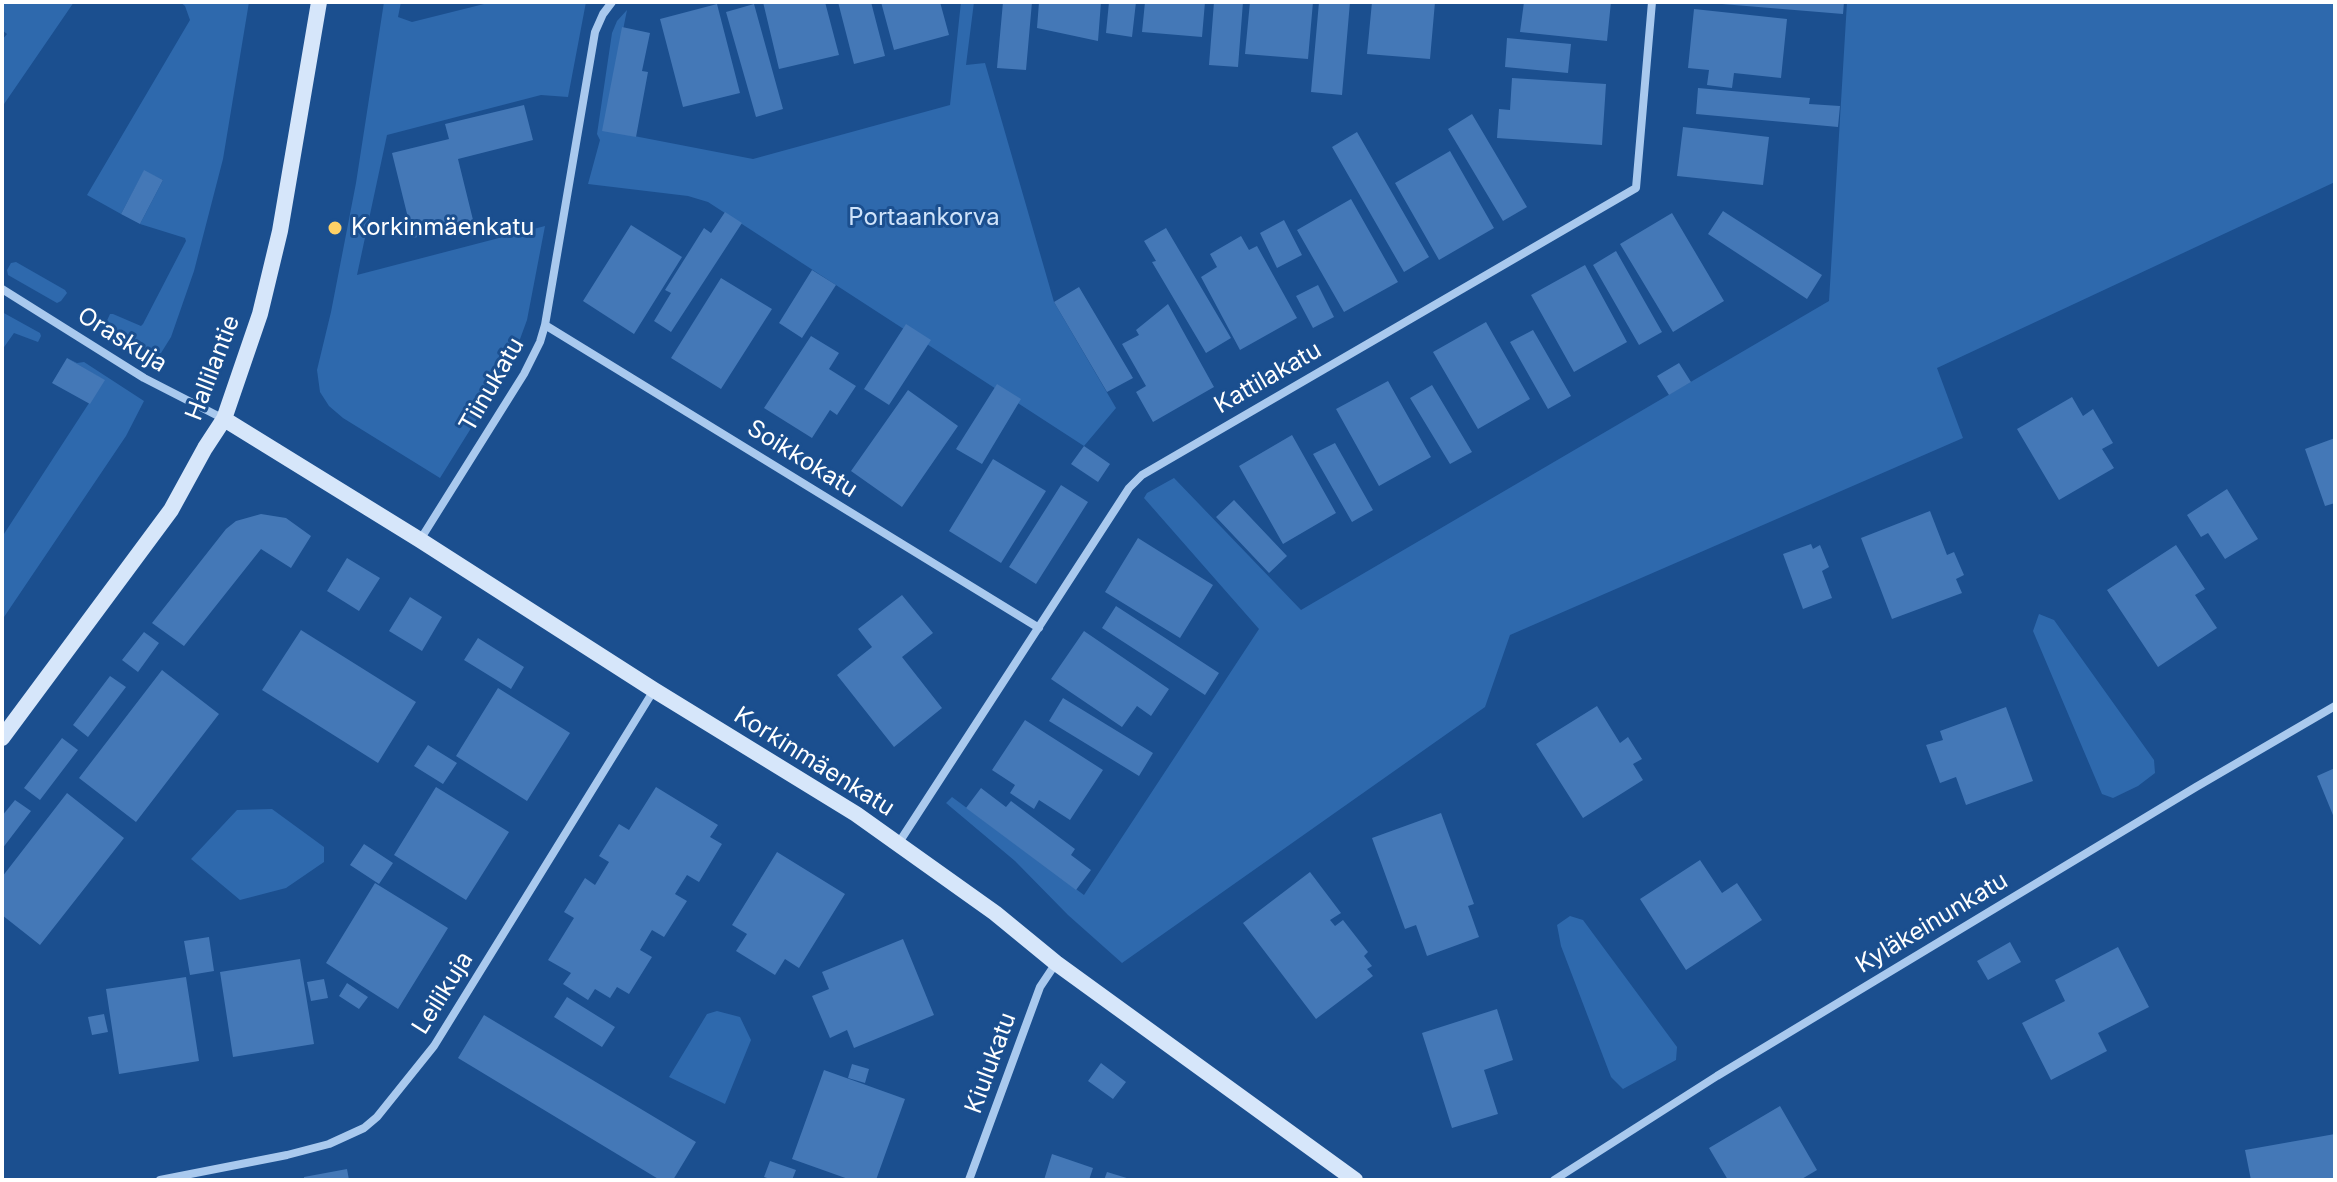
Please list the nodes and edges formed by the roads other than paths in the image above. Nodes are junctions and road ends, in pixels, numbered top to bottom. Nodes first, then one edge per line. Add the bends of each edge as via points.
1 (319, 2) edge
2 (612, 2) edge
3 (1652, 2) edge
4 (2, 289) edge
5 (545, 325) junction
6 (224, 419) junction
7 (420, 540) junction
8 (1039, 628) junction
9 (654, 690) junction
10 (2335, 706) edge
11 (2, 738) edge
12 (898, 844) junction
13 (1056, 963) junction
14 (160, 1180) edge
15 (969, 1180) edge
16 (1355, 1180) edge
17 (1554, 1180) edge

1 - 6 street, Hallilantie via 280,231 260,314
2 - 5 street, Tiinukatu via 595,32
3 - 8 street, Kattilakatu via 1636,188 1142,475
4 - 6 street, Oraskuja via 144,378
5 - 7 street, Tiinukatu via 524,374
5 - 8 street, Soikkokatu
6 - 7 street, Korkinmäenkatu
6 - 11 street, Hallilantie via 171,510
7 - 9 street, Korkinmäenkatu
8 - 12 street, Kattilakatu
9 - 12 street, Korkinmäenkatu
9 - 14 street, Leilikuja via 434,1046 377,1117 329,1144
10 - 17 street, Kyläkeinunkatu via 1717,1076
12 - 13 street, Korkinmäenkatu
13 - 15 street, Kiulukatu via 1040,987
13 - 16 street, Korkinmäenkatu

